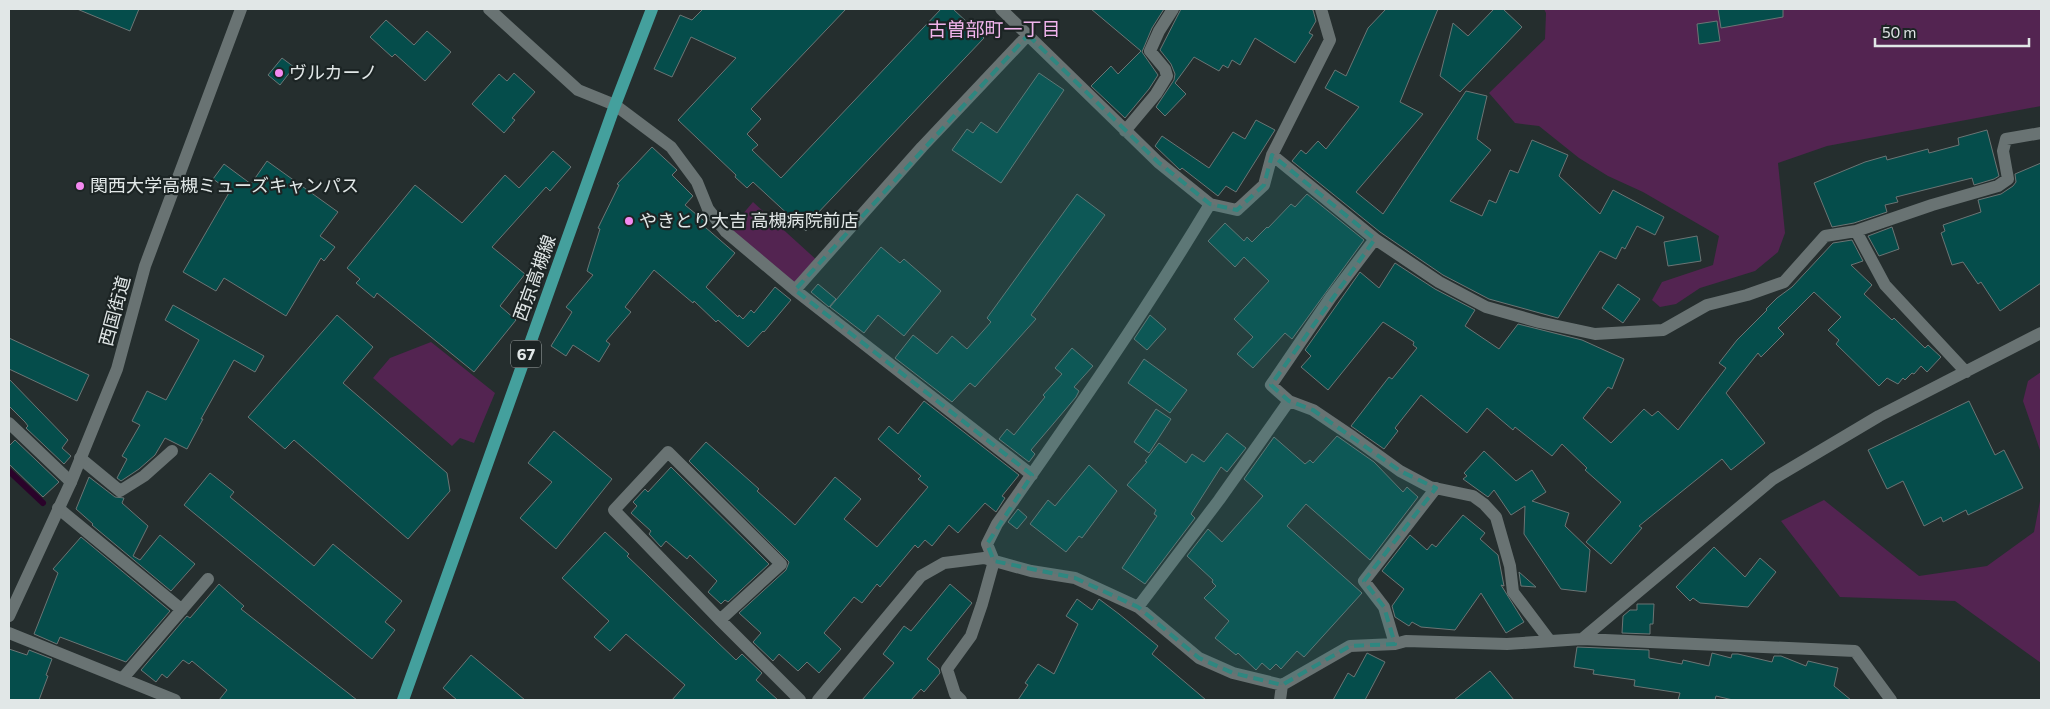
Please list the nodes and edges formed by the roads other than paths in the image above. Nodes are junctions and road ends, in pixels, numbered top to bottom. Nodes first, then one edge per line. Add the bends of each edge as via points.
1 (241, 9) edge
2 (489, 9) edge
3 (652, 9) edge
4 (1002, 9) edge
5 (1173, 9) edge
6 (1321, 9) edge
7 (1028, 35) junction
8 (614, 105) junction
9 (1125, 131) junction
10 (2041, 133) edge
11 (1272, 155) junction
12 (1210, 204) junction
13 (1856, 231) junction
14 (1375, 239) junction
15 (795, 290) junction
16 (2041, 333) edge
17 (1966, 372) junction
18 (1289, 401) junction
19 (9, 423) edge
20 (172, 451) dead end
21 (80, 458) junction
22 (1032, 475) junction
23 (71, 482) junction
24 (1436, 488) junction
25 (58, 508) junction
26 (994, 561) junction
27 (208, 579) dead end
28 (1138, 607) junction
29 (182, 610) junction
30 (9, 616) edge
31 (720, 620) junction
32 (9, 632) edge
33 (1582, 639) junction
34 (1550, 641) junction
35 (1395, 644) junction
36 (123, 678) junction
37 (1282, 685) junction
38 (175, 700) edge
39 (403, 700) edge
40 (800, 700) edge
41 (818, 700) edge
42 (961, 700) edge
43 (1280, 700) edge
44 (1891, 700) edge

1 - 21 street, 西国街道 via 145,266 117,369
2 - 8 street via 578,90
3 - 8 main road, 西京高槻線 / 67
4 - 7 street
5 - 9 street via 1150,51 1167,76
6 - 11 street via 1330,40
7 - 9 street
7 - 15 street via 922,146
8 - 15 street via 670,147 697,182 708,209 726,232
8 - 39 main road, 西京高槻線 / 67
9 - 12 street
10 - 13 street via 2006,139 2003,151 2008,179 1998,186
11 - 12 street via 1264,185 1237,210
11 - 14 street
12 - 22 street via 1108,366
13 - 14 street via 1826,236 1784,282 1707,305 1663,330 1595,334 1486,307 1439,282
13 - 17 street via 1885,285
14 - 18 street via 1271,386
15 - 22 street
16 - 17 street
17 - 33 street via 1879,416 1773,479
18 - 24 street via 1313,410 1400,471
18 - 28 street
19 - 23 street
20 - 21 street via 144,476 120,491
21 - 23 street, 西国街道
22 - 26 street via 997,524 987,544
23 - 25 street, 西国街道
24 - 34 street via 1473,496 1496,517 1510,566 1513,592
24 - 35 street via 1364,580 1384,607
25 - 29 street
25 - 30 street, 西国街道
26 - 28 street via 1075,578
26 - 41 street via 984,558 944,563 921,576
26 - 42 street via 971,636 947,669 955,694
27 - 29 street
28 - 37 street via 1199,658 1233,673
29 - 36 street
31 - 31 street via 614,510 668,452 781,564
31 - 40 street
32 - 36 street
33 - 34 street
33 - 44 street via 1855,651
34 - 35 street via 1507,644 1406,641
35 - 37 street via 1350,646
36 - 38 street
37 - 43 street

